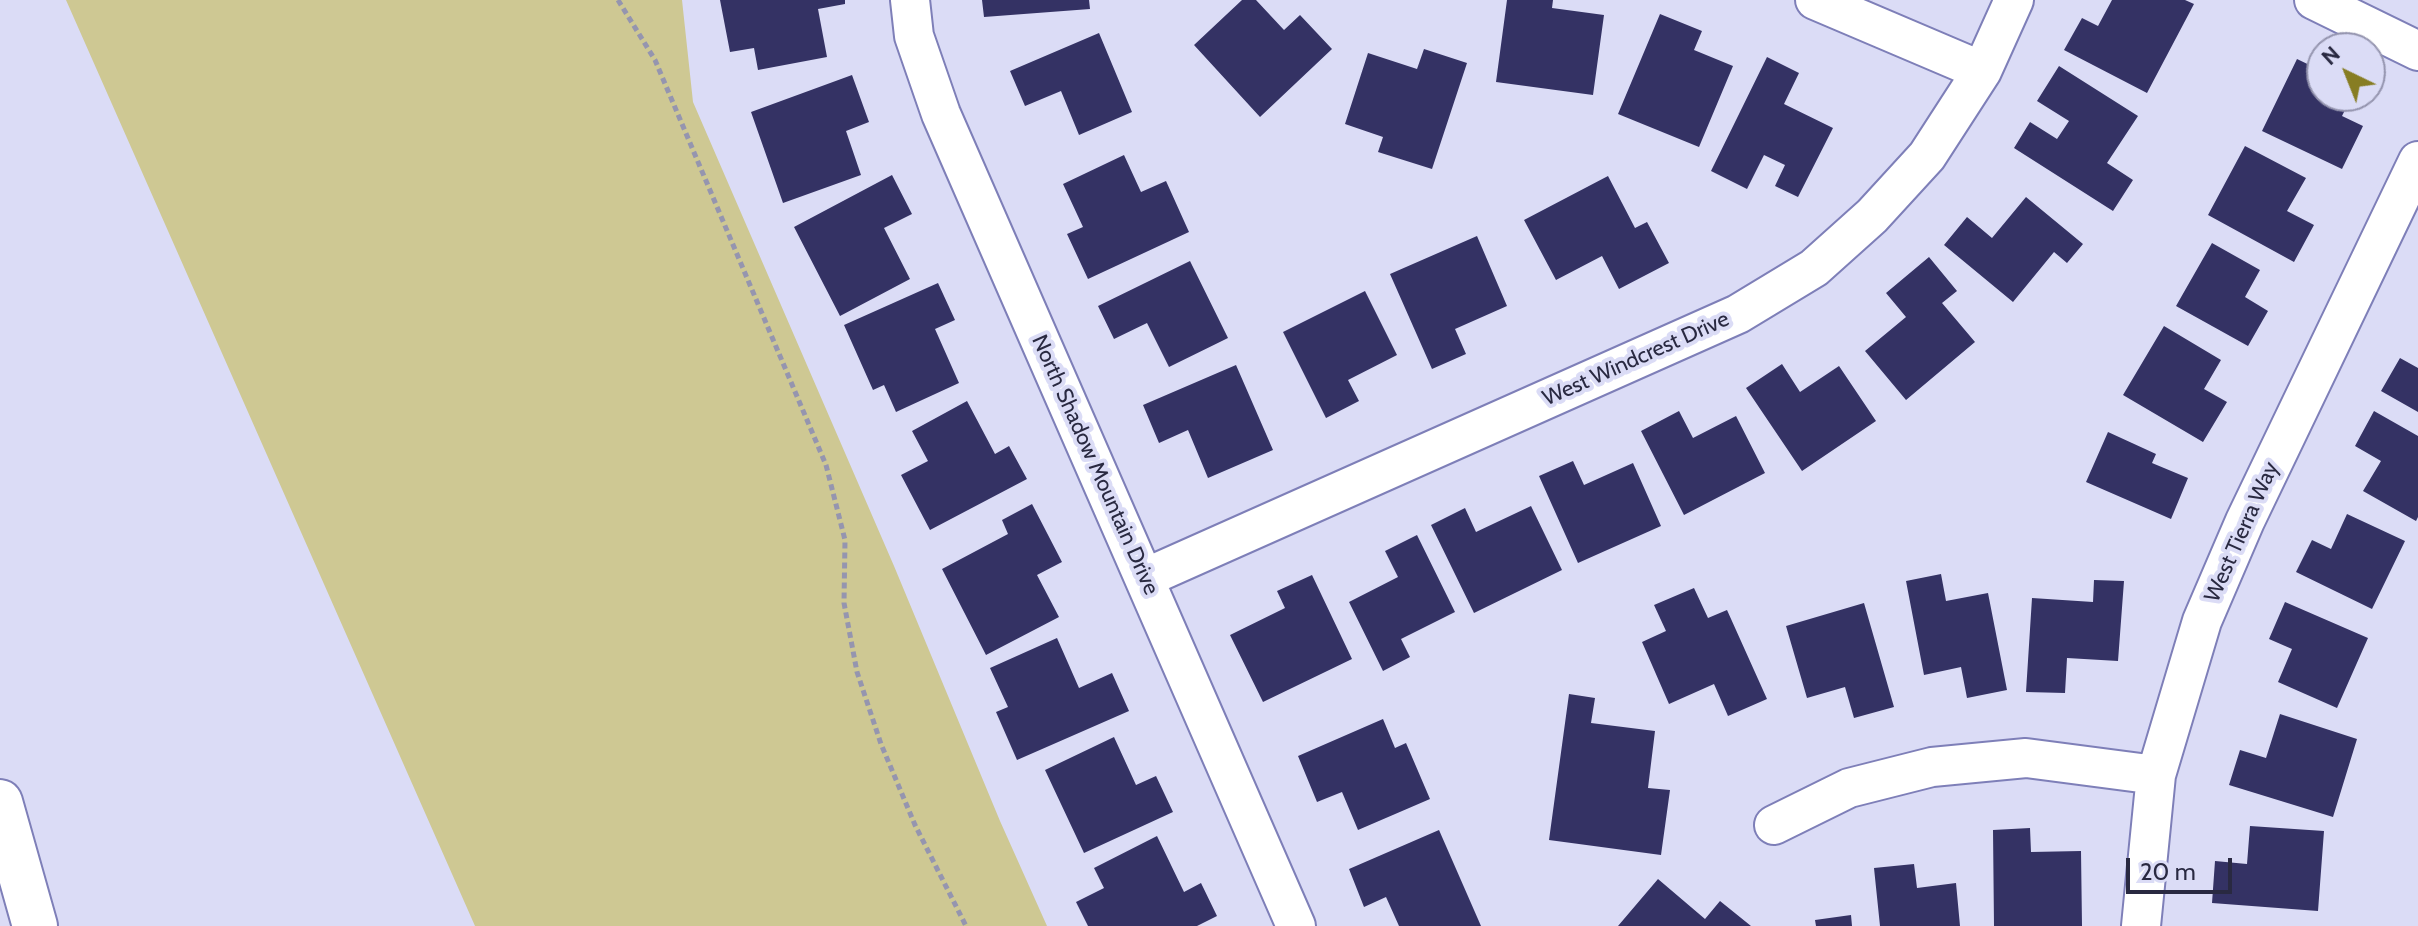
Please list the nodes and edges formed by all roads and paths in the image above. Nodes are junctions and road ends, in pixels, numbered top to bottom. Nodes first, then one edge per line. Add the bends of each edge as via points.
1 (618, 0) edge
2 (910, 0) edge
3 (1815, 0) edge
4 (2014, 0) edge
5 (2314, 0) edge
6 (2418, 51) edge
7 (1982, 71) junction
8 (2418, 161) edge
9 (1145, 578) junction
10 (2156, 775) junction
11 (0, 802) edge
12 (1774, 825) dead end
13 (35, 926) edge
14 (966, 926) edge
15 (1296, 926) edge
16 (2141, 926) edge

1 - 14 path via 655,60 826,465 845,540 844,603 857,672 909,811
2 - 9 street, North Shadow Mountain Drive via 914,36 941,114
3 - 7 street
4 - 7 street, West Windcrest Drive
5 - 6 street
7 - 9 street, West Windcrest Drive via 1927,156 1814,268 1738,314
8 - 10 street, West Tierra Way via 2202,621
9 - 15 street, North Shadow Mountain Drive
10 - 12 street via 2026,758 1932,767 1849,788
10 - 16 street, West Tierra Way
11 - 13 highway

